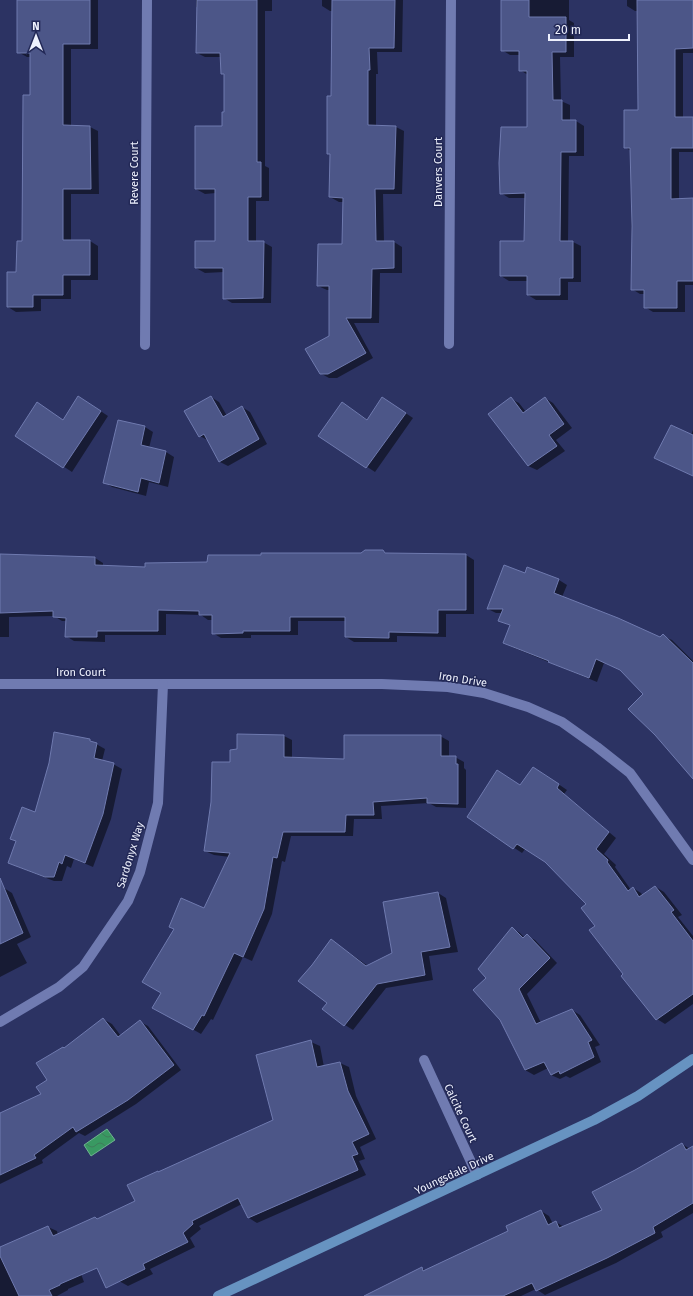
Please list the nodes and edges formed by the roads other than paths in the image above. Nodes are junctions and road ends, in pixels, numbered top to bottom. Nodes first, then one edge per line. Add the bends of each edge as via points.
1 (147, 0) edge
2 (451, 0) edge
3 (449, 344) dead end
4 (145, 345) dead end
5 (0, 684) edge
6 (163, 684) junction
7 (693, 860) edge
8 (0, 1022) edge
9 (693, 1059) edge
10 (424, 1060) dead end
11 (477, 1175) junction
12 (218, 1296) edge

1 - 4 street, Revere Court
2 - 3 street, Danvers Court
5 - 6 street, Iron Court
6 - 7 street, Iron Drive via 382,684 448,687 484,693 528,707 562,722 597,746 630,774
6 - 8 street, Sardonyx Way via 158,803 140,872 128,901 83,967 59,987
9 - 11 street, Youngsdale Drive via 638,1096 594,1120
10 - 11 street, Calcite Court
11 - 12 street, Youngsdale Drive

